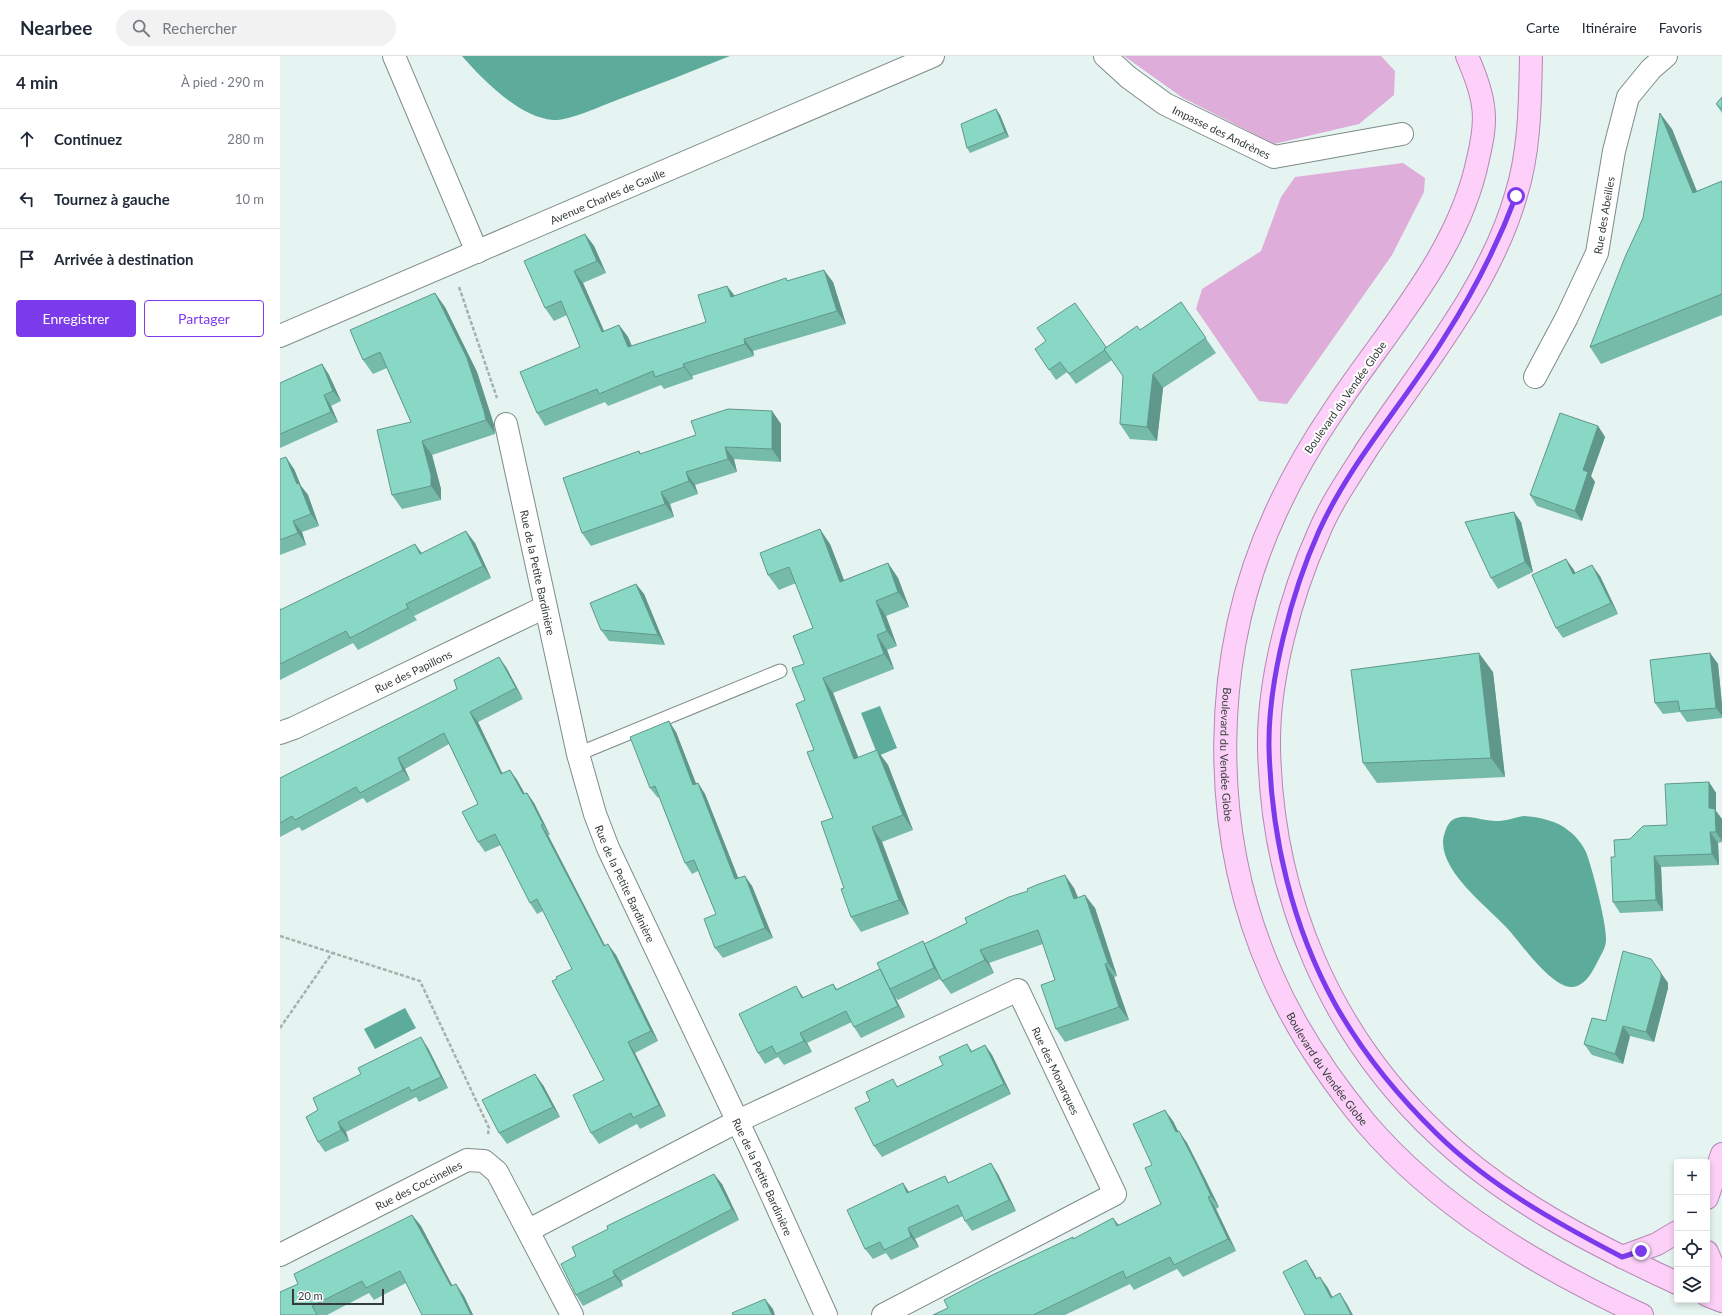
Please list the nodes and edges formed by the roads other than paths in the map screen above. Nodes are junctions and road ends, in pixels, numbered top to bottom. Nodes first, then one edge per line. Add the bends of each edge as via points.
1 (394, 56) edge
2 (933, 56) edge
3 (1105, 56) edge
4 (1467, 56) edge
5 (1531, 56) edge
6 (1666, 56) edge
7 (1402, 134) dead end
8 (477, 252) junction
9 (280, 336) edge
10 (1535, 377) dead end
11 (506, 424) road end
12 (544, 607) junction
13 (780, 671) dead end
14 (280, 733) edge
15 (578, 754) junction
16 (738, 1121) junction
17 (1722, 1154) edge
18 (1708, 1195) edge
19 (529, 1230) junction
20 (1674, 1234) edge
21 (280, 1255) edge
22 (1622, 1257) junction
23 (1710, 1259) edge
24 (1674, 1282) edge
25 (1722, 1287) edge
26 (1710, 1296) edge
27 (1722, 1301) edge
28 (1617, 1308) edge
29 (572, 1315) edge
30 (826, 1315) edge
31 (883, 1315) edge
32 (1642, 1315) edge

1 - 8 street
2 - 8 street, Avenue Charles de Gaulle
3 - 7 street, Impasse des Andrènes via 1128,77 1165,104 1274,157
4 - 28 main road, Boulevard du Vendée Globe via 1476,77 1484,109 1482,142 1475,174 1460,215 1429,273 1402,315 1334,410 1302,460 1275,514 1253,568 1238,625 1228,687 1225,746 1228,806 1237,862 1250,912 1271,974 1297,1026 1330,1076 1367,1124 1410,1168 1457,1208 1507,1243
5 - 22 main road via 1525,158 1516,196 1502,235 1444,340 1348,479 1319,530 1300,581 1285,630 1273,692 1269,744 1272,791 1280,852 1311,956 1364,1051 1400,1096 1439,1136 1482,1172 1531,1206
6 - 10 street, Rue des Abeilles via 1651,69 1628,97 1614,151 1597,253
8 - 9 street, Avenue Charles de Gaulle
11 - 12 street, Rue de la Petite Bardinière
12 - 14 street, Rue des Papillons
12 - 15 street, Rue de la Petite Bardinière
13 - 15 lane
15 - 16 street, Rue de la Petite Bardinière via 595,814 608,848
16 - 19 street
16 - 30 street, Rue de la Petite Bardinière
16 - 31 street, Rue des Monarques via 1018,990 1115,1194
17 - 18 main road
19 - 21 street, Rue des Coccinelles via 497,1172 484,1161 467,1160
19 - 29 street
20 - 22 main road via 1652,1246
22 - 24 main road
23 - 25 main road
26 - 27 main road
28 - 32 main road, Boulevard du Vendée Globe

